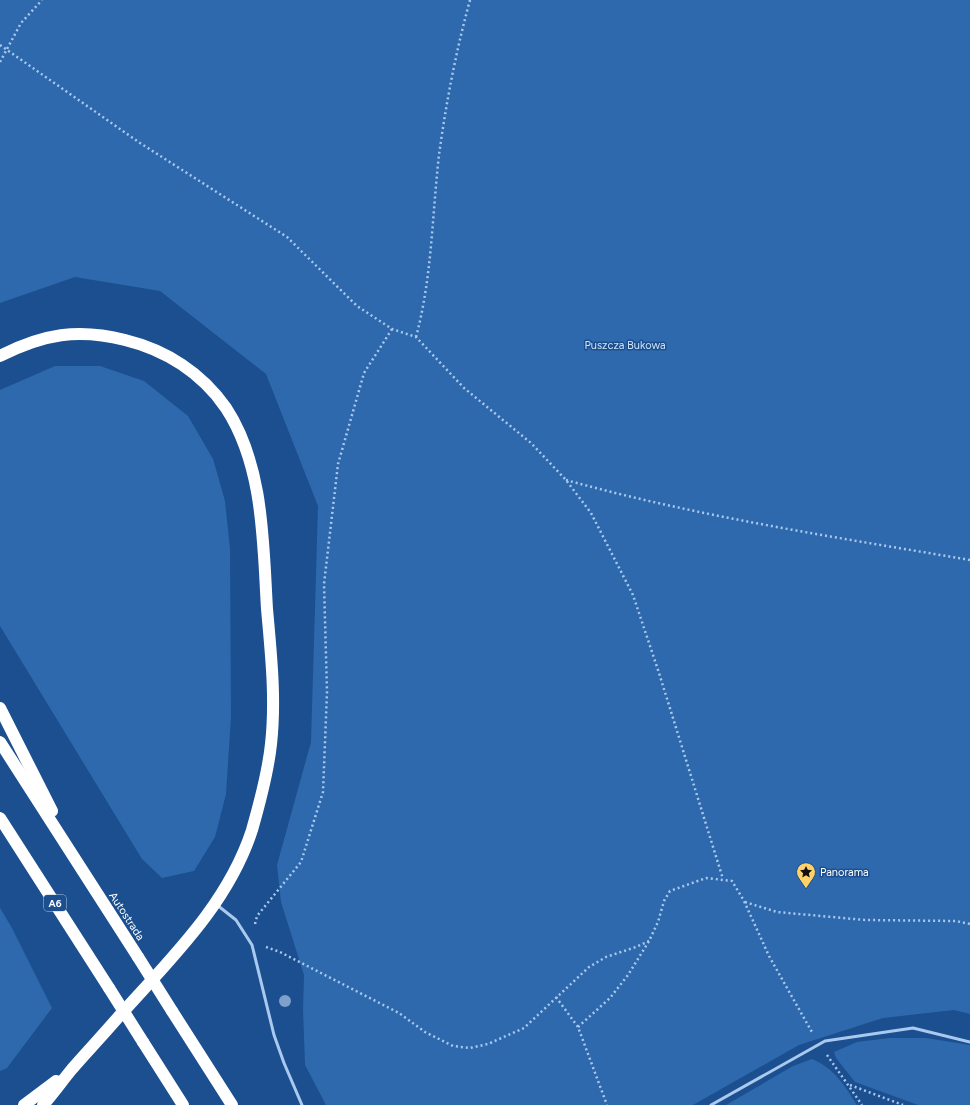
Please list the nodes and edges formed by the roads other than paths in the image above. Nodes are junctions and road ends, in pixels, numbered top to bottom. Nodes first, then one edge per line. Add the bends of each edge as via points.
1 (0, 356) edge
2 (0, 708) edge
3 (0, 742) edge
4 (0, 818) edge
5 (82, 871) junction
6 (216, 903) junction
7 (970, 1042) edge
8 (73, 1068) junction
9 (24, 1105) edge
10 (43, 1105) edge
11 (183, 1105) edge
12 (232, 1105) edge
13 (302, 1105) edge
14 (711, 1105) edge

1 - 6 highway via 30,342 72,333 102,335 135,342 170,357 206,384 227,410 242,439 260,512 272,664 272,727 268,766 251,831 231,879
2 - 5 highway
3 - 5 highway, Autostrada
4 - 11 highway, A6, bridge
5 - 12 highway, Autostrada, bridge
6 - 8 highway via 190,937
6 - 13 lane via 236,920 250,941 257,959 274,1035
7 - 14 lane via 913,1028 825,1041
8 - 9 highway
8 - 10 highway

